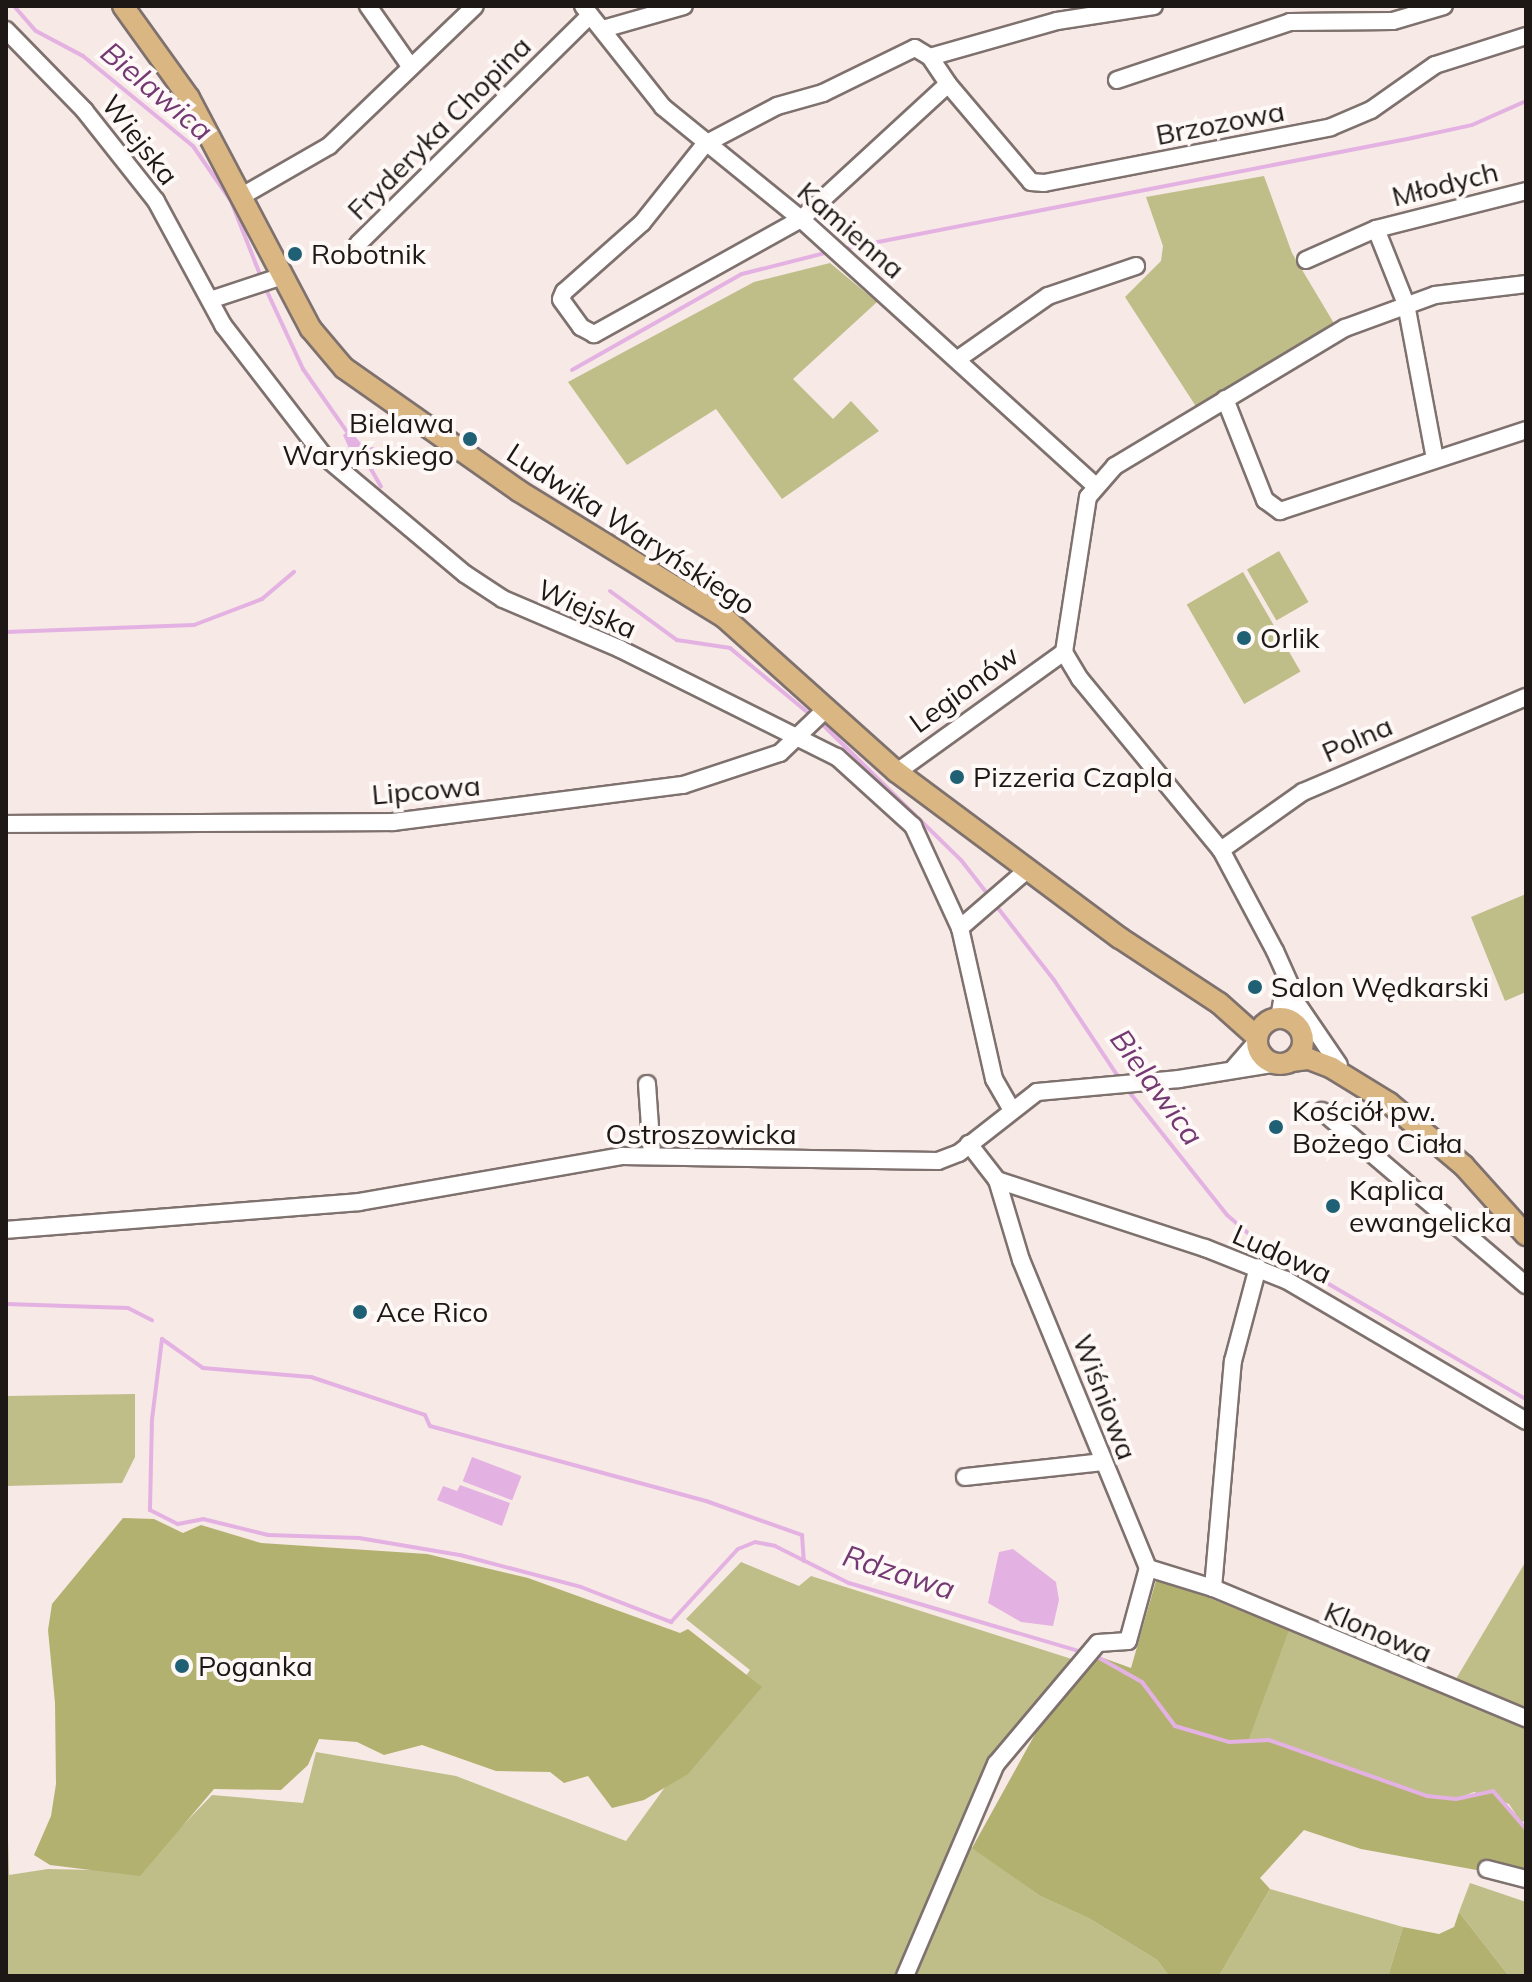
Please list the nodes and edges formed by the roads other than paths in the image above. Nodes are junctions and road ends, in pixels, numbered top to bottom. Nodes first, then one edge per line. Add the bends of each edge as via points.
1 (123, 6) edge
2 (368, 6) edge
3 (475, 6) edge
4 (684, 6) edge
5 (1154, 6) edge
6 (1444, 6) edge
7 (586, 11) edge
8 (603, 29) junction
9 (6, 30) edge
10 (1526, 36) edge
11 (930, 57) junction
12 (410, 66) junction
13 (1117, 80) dead end
14 (948, 84) junction
15 (705, 144) junction
16 (1526, 191) edge
17 (242, 196) junction
18 (801, 219) junction
19 (1376, 229) junction
20 (358, 244) dead end
21 (1306, 260) dead end
22 (1136, 266) dead end
23 (269, 281) junction
24 (1526, 284) edge
25 (210, 300) junction
26 (1406, 304) junction
27 (958, 359) junction
28 (1225, 399) junction
29 (1526, 430) edge
30 (1435, 459) junction
31 (1094, 485) junction
32 (1064, 652) junction
33 (1526, 697) edge
34 (819, 717) junction
35 (800, 739) junction
36 (897, 772) junction
37 (6, 824) edge
38 (1221, 850) junction
39 (1027, 870) junction
40 (960, 928) junction
41 (1285, 974) junction
42 (1296, 1002) junction
43 (1276, 1030) junction
44 (1282, 1062) junction
45 (1339, 1065) junction
46 (1233, 1069) junction
47 (1360, 1083) junction
48 (647, 1084) dead end
49 (1012, 1110) junction
50 (1322, 1111) dead end
51 (969, 1144) junction
52 (652, 1155) junction
53 (997, 1180) junction
54 (6, 1230) edge
55 (1526, 1235) edge
56 (1258, 1267) junction
57 (1526, 1285) edge
58 (1526, 1421) edge
59 (1102, 1462) junction
60 (965, 1477) dead end
61 (1148, 1568) junction
62 (1213, 1588) junction
63 (1526, 1718) edge
64 (1487, 1869) dead end
65 (1526, 1879) edge
66 (905, 1976) edge

1 - 17 main road, Ludwika Waryńskiego via 189,98
2 - 12 street
3 - 12 street
4 - 8 street
5 - 11 street via 1057,21
6 - 13 street via 1393,21 1290,22
7 - 8 street, Kamienna
7 - 20 street, Fryderyka Chopina
8 - 15 street, Kamienna via 663,107
9 - 25 street, Wiejska via 84,110 156,201
10 - 14 street, Brzozowa via 1435,65 1371,110 1331,127 1044,183 1031,182
11 - 14 street, Brzozowa
11 - 15 street via 909,50 879,69 777,106
12 - 17 street via 318,155
14 - 18 street
15 - 18 street, Kamienna
15 - 18 street via 642,223 564,292 561,299 573,316 594,334
16 - 19 street, Młodych
17 - 23 main road, Ludwika Waryńskiego
18 - 27 street, Kamienna
19 - 21 street, Młodych
19 - 26 street, Młodych
22 - 27 street via 1048,296
23 - 25 street
23 - 34 main road, Ludwika Waryńskiego via 352,375 519,491 715,611
24 - 26 street via 1435,295
25 - 35 street, Wiejska via 223,325 323,455 465,574 542,619 620,649
26 - 28 street via 1345,328
26 - 30 street, Młodych
27 - 31 street, Kamienna
28 - 30 street via 1271,509 1280,511
28 - 31 street via 1115,466
29 - 30 street
31 - 32 street
32 - 36 street, Legionów
32 - 38 street via 1080,679
33 - 38 street, Polna via 1303,792
34 - 35 street, Lipcowa
34 - 36 main road, Ludwika Waryńskiego
35 - 37 street, Lipcowa via 780,753 703,781 423,820
35 - 40 street, Wiejska via 837,757 913,826
36 - 39 main road, Ludwika Waryńskiego
38 - 41 street
39 - 40 street
39 - 43 main road, Ludwika Waryńskiego via 1219,1003
40 - 49 street, Wiejska via 994,1079
41 - 42 street
41 - 43 street
42 - 43 street
42 - 45 street
43 - 44 main road
43 - 44 main road via 1261,1056
43 - 45 main road, Ludwika Waryńskiego
43 - 46 street
44 - 46 street, Ostroszowicka
44 - 47 main road via 1316,1062
45 - 47 main road, Ludwika Waryńskiego
46 - 49 street, Ostroszowicka via 1119,1085 1049,1088
47 - 55 main road via 1451,1154
48 - 52 street
49 - 51 street, Ostroszowicka
50 - 57 street
51 - 52 street, Ostroszowicka via 949,1158 910,1162
51 - 53 street, Wiśniowa
52 - 54 street, Ostroszowicka via 601,1158 359,1202
53 - 56 street, Ludowa
53 - 59 street, Wiśniowa via 1013,1239 1085,1408
56 - 58 street, Ludowa via 1317,1296
56 - 62 street via 1233,1361
59 - 60 street
59 - 61 street, Wiśniowa
61 - 62 street, Klonowa
61 - 66 street via 1131,1637 1091,1653 996,1764
62 - 63 street, Klonowa
64 - 65 street

